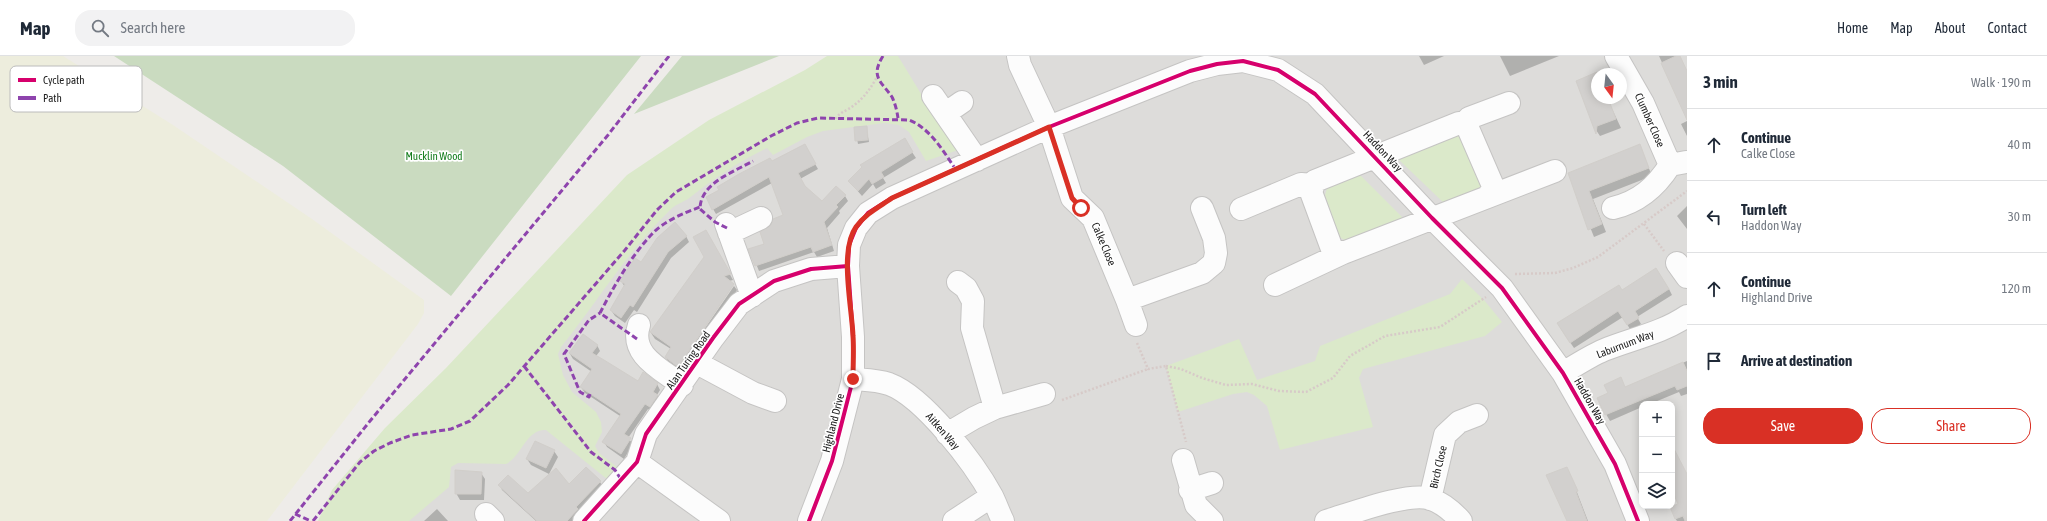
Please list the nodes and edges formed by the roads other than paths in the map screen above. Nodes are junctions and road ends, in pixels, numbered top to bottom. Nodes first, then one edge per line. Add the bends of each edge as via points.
1 (1018, 56) edge
2 (1616, 56) edge
3 (1243, 58) edge
4 (934, 96) dead end
5 (1508, 103) dead end
6 (1464, 125) junction
7 (1049, 127) junction
8 (1376, 156) junction
9 (977, 160) junction
10 (1555, 171) dead end
11 (1313, 185) junction
12 (1488, 196) junction
13 (1202, 208) dead end
14 (1613, 208) dead end
15 (1242, 209) dead end
16 (761, 218) dead end
17 (1432, 218) junction
18 (1343, 253) junction
19 (848, 266) junction
20 (958, 282) dead end
21 (1275, 285) dead end
22 (752, 296) junction
23 (1127, 300) junction
24 (1687, 316) edge
25 (639, 325) dead end
26 (1136, 326) road end
27 (697, 363) junction
28 (1563, 373) junction
29 (853, 379) junction
30 (682, 385) junction
31 (1044, 394) road end
32 (775, 401) dead end
33 (995, 408) junction
34 (1477, 415) dead end
35 (947, 434) junction
36 (1183, 460) road end
37 (637, 462) junction
38 (1212, 484) dead end
39 (1190, 490) junction
40 (992, 496) junction
41 (1430, 498) junction
42 (1636, 520) edge
43 (584, 521) edge
44 (719, 521) edge
45 (809, 521) edge
46 (954, 521) edge
47 (1003, 521) edge
48 (1212, 521) edge
49 (1326, 521) edge
50 (1461, 521) edge

1 - 7 street, Calke Close
2 - 14 street, Clumber Close via 1678,164 1649,192 1626,205
3 - 7 street, Haddon Way via 1190,71
3 - 8 street, Haddon Way via 1278,70 1315,94
4 - 9 street via 954,107
5 - 6 street via 1469,118
6 - 8 street, Haddon Way via 1459,123
6 - 12 street via 1467,126 1492,186
7 - 9 street, Haddon Way
7 - 23 street, Calke Close via 1072,198 1093,218
8 - 11 street, Haddon Way via 1315,181
8 - 17 street, Haddon Way
9 - 19 street, Highland Drive via 892,198 868,214 856,228 849,245
10 - 12 street
11 - 15 street via 1301,184
11 - 18 street via 1311,192 1332,249
12 - 17 street
13 - 23 street via 1214,238 1214,263 1202,273
16 - 22 street via 727,229
17 - 18 street
17 - 28 street, Haddon Way via 1500,286
18 - 21 street
19 - 22 street, Alan Turing Road via 812,269 774,281
19 - 29 street, Highland Drive
20 - 33 street via 966,288 973,300 972,328
22 - 27 street, Alan Turing Road via 739,304
23 - 26 street, Calke Close
24 - 28 street, Laburnum Way via 1679,322 1642,337 1603,350
25 - 30 street via 637,345 642,354
27 - 30 street, Alan Turing Road
27 - 32 street via 753,393
28 - 42 street, Haddon Way via 1615,464
29 - 35 street, Aitken Way via 890,384 912,398
29 - 45 street, Highland Drive via 832,461
30 - 37 street, Alan Turing Road via 646,434
31 - 33 street
33 - 35 street
34 - 41 street, Birch Close via 1439,431
35 - 40 street, Aitken Way
36 - 39 street
37 - 43 street, Alan Turing Road
37 - 44 street
38 - 39 street
39 - 48 street via 1196,505
40 - 46 street
40 - 47 street, Aitken Way
41 - 49 street via 1400,498
41 - 50 street via 1454,513

